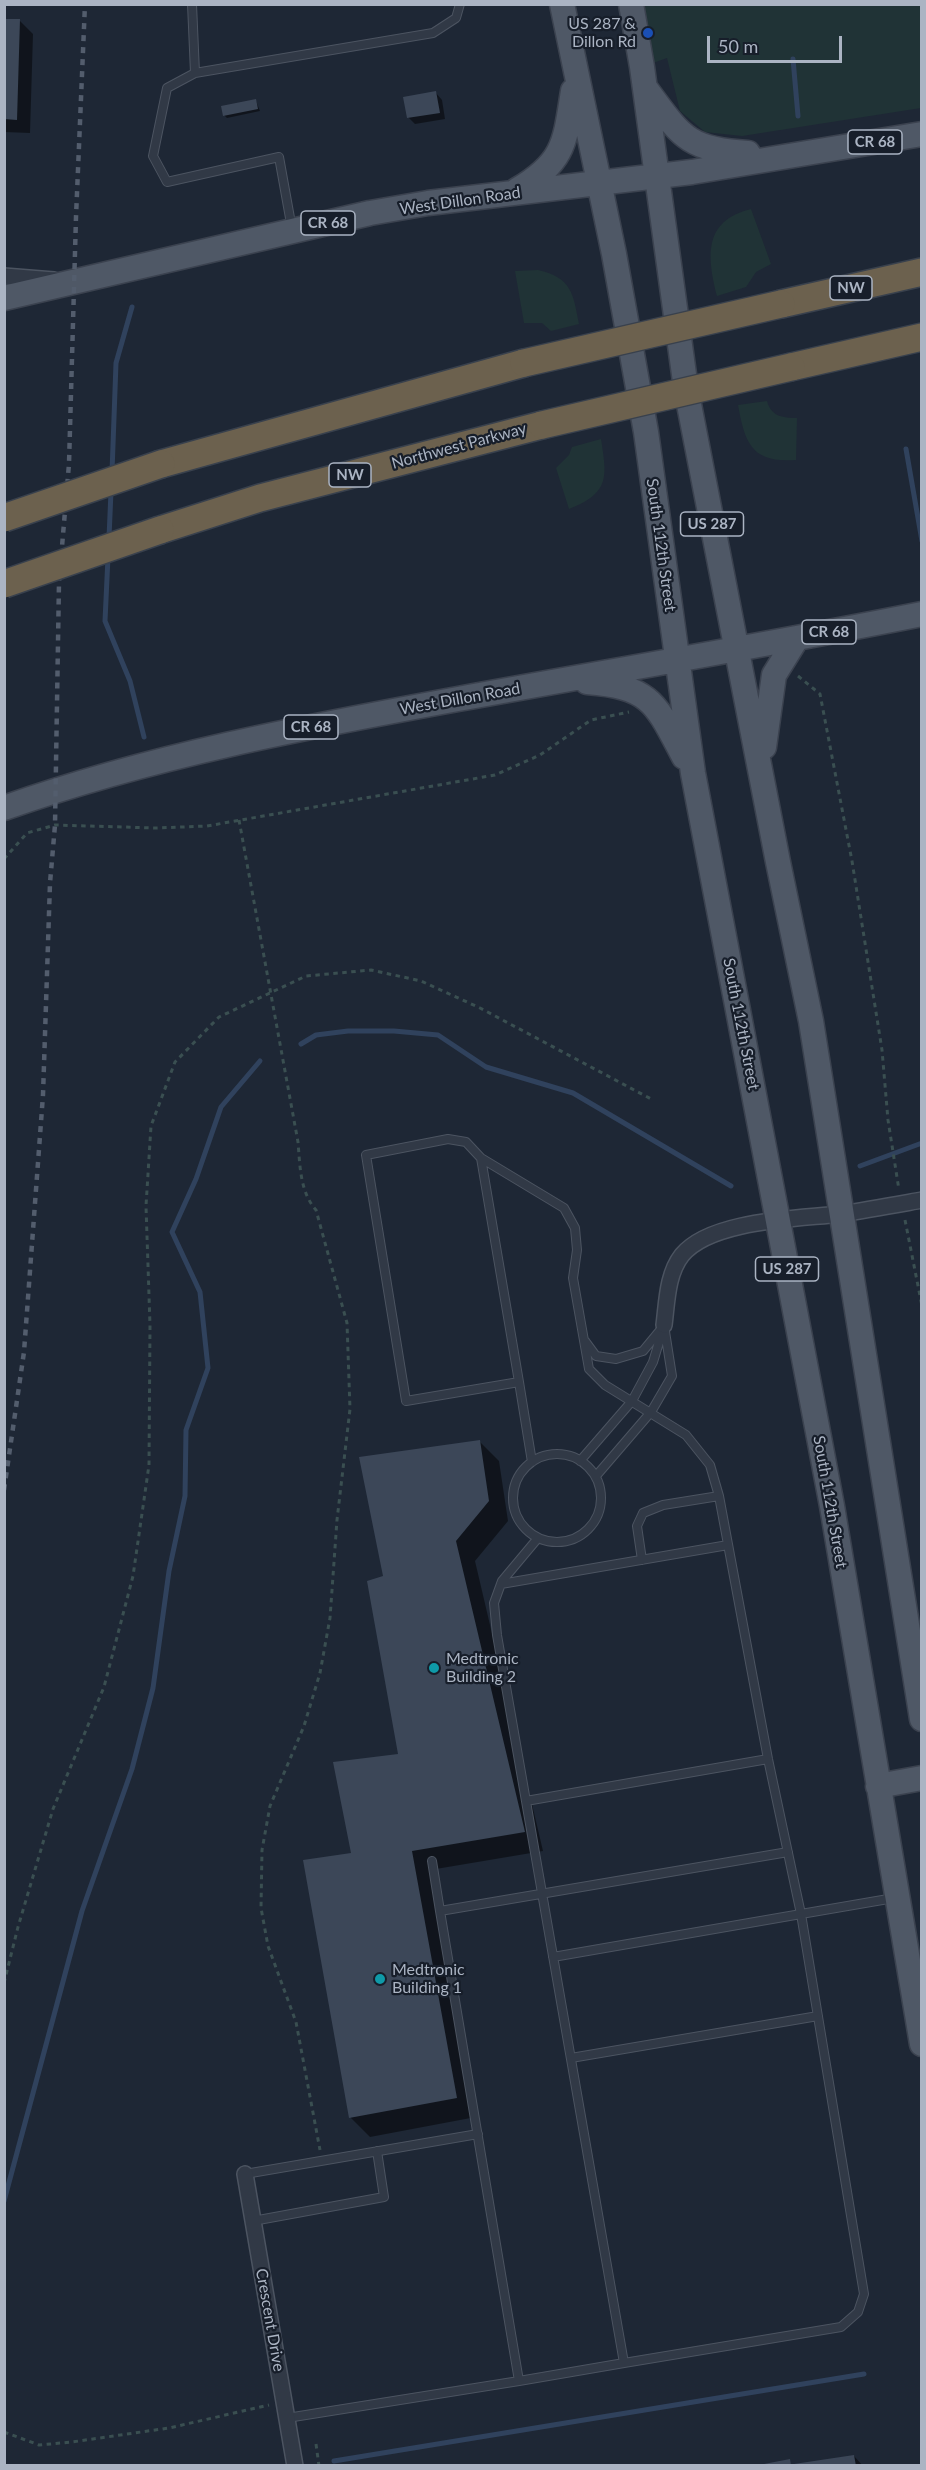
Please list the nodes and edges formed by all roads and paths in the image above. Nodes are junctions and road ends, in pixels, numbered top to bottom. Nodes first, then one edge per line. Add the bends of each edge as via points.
1 (192, 4) edge
2 (460, 4) edge
3 (562, 4) edge
4 (631, 4) edge
5 (195, 73) junction
6 (575, 74) junction
7 (645, 87) junction
8 (921, 134) edge
9 (828, 149) junction
10 (657, 177) junction
11 (599, 183) junction
12 (512, 194) junction
13 (293, 231) junction
14 (921, 272) edge
15 (4, 276) edge
16 (75, 282) junction
17 (4, 298) edge
18 (921, 337) edge
19 (4, 518) edge
20 (4, 584) edge
21 (921, 614) edge
22 (797, 638) junction
23 (736, 650) junction
24 (677, 661) junction
25 (794, 674) dead end
26 (564, 680) junction
27 (647, 699) junction
28 (761, 770) junction
29 (693, 773) junction
30 (4, 808) edge
31 (239, 820) junction
32 (4, 859) edge
33 (270, 993) junction
34 (653, 1100) dead end
35 (481, 1158) junction
36 (921, 1200) edge
37 (902, 1204) junction
38 (843, 1213) junction
39 (777, 1220) junction
40 (921, 1306) edge
41 (664, 1325) junction
42 (584, 1339) junction
43 (519, 1382) junction
44 (632, 1401) junction
45 (651, 1412) junction
46 (580, 1461) junction
47 (532, 1462) junction
48 (596, 1476) junction
49 (719, 1496) junction
50 (537, 1538) junction
51 (728, 1545) junction
52 (642, 1560) junction
53 (501, 1584) junction
54 (921, 1719) edge
55 (768, 1759) junction
56 (921, 1778) edge
57 (878, 1786) junction
58 (526, 1801) junction
59 (788, 1852) junction
60 (432, 1862) dead end
61 (542, 1894) junction
62 (897, 1898) junction
63 (440, 1911) junction
64 (801, 1914) junction
65 (553, 1957) junction
66 (4, 1983) edge
67 (818, 2016) junction
68 (921, 2044) edge
69 (571, 2058) junction
70 (478, 2134) junction
71 (377, 2151) junction
72 (322, 2160) junction
73 (245, 2174) joint
74 (253, 2221) junction
75 (624, 2363) junction
76 (519, 2381) junction
77 (284, 2400) junction
78 (287, 2418) junction
79 (4, 2432) edge
80 (316, 2444) dead end
81 (295, 2466) edge
82 (320, 2466) edge

1 - 5 lane
2 - 5 lane via 456,18 433,33
3 - 6 main road, South 112th Street / US 287
4 - 7 main road, US 287
5 - 13 lane via 167,88 153,156 167,182 279,157
6 - 11 main road, South 112th Street / US 287
6 - 12 main road via 562,148 551,166
7 - 9 main road via 680,133 697,144 720,151 761,153
7 - 10 main road, US 287
8 - 9 main road, West Dillon Road / CR 68
9 - 10 main road, West Dillon Road / CR 68
10 - 11 main road, West Dillon Road / CR 68
10 - 23 main road, US 287 via 684,378
11 - 12 main road, West Dillon Road / CR 68
11 - 24 main road, South 112th Street / US 287 via 646,432
12 - 13 main road, West Dillon Road / CR 68 via 428,203
13 - 16 main road, West Dillon Road / CR 68
14 - 19 highway, NW, bridge via 524,363 161,464
15 - 16 street
16 - 17 main road, West Dillon Road / CR 68
18 - 20 highway, Northwest Parkway / NW, bridge via 542,425 260,498
21 - 22 main road, West Dillon Road / CR 68
22 - 23 main road, West Dillon Road / CR 68
22 - 28 main road via 774,675
23 - 24 main road, West Dillon Road / CR 68
23 - 28 main road, US 287
24 - 26 main road, West Dillon Road / CR 68
24 - 29 main road, South 112th Street / US 287
25 - 37 path via 820,694 852,861
26 - 27 main road via 609,684 637,691
26 - 30 main road, West Dillon Road / CR 68 via 218,746
27 - 29 main road via 656,705
27 - 31 path via 641,708 591,720 540,755 495,775
28 - 38 main road, US 287 via 811,1021
29 - 39 main road, South 112th Street / US 287
31 - 32 path via 181,828 55,825 27,833
31 - 33 path
33 - 34 path via 306,976 371,970 421,981
33 - 66 path via 219,1017 176,1062 151,1126 146,1206 150,1325 148,1465 133,1576 104,1687 53,1809
33 - 72 path via 304,1191 316,1210 347,1323 350,1372 330,1618 320,1673 304,1726 270,1806 262,1850 261,1908 268,1946 296,2022
35 - 42 lane via 564,1208 575,1228 578,1250 573,1278
35 - 43 lane
35 - 43 lane via 466,1142 448,1140 366,1155 406,1401
36 - 37 street
37 - 38 street
37 - 40 path
38 - 39 street
38 - 54 main road, US 287
39 - 41 street via 717,1233 684,1252 669,1286
39 - 57 main road, South 112th Street / US 287 via 832,1506
41 - 42 lane via 643,1351 616,1359 596,1356
41 - 44 lane via 653,1362
41 - 45 lane via 672,1376
42 - 44 lane via 589,1369 605,1385
43 - 47 lane
44 - 45 lane
44 - 46 lane
45 - 48 lane
45 - 49 lane via 686,1435 710,1465
46 - 47 lane via 560,1454
46 - 48 lane
47 - 50 lane via 515,1485 513,1499 523,1527
48 - 50 lane via 601,1504 588,1530 562,1542
49 - 51 lane
49 - 52 lane via 663,1505 643,1513 637,1526
50 - 53 lane
51 - 52 lane
51 - 55 lane
52 - 53 lane
53 - 58 lane via 494,1603 497,1635
55 - 58 lane
55 - 59 lane
56 - 57 main road
57 - 62 main road, South 112th Street / US 287
58 - 61 lane
59 - 61 lane
59 - 64 lane
60 - 63 lane
61 - 63 lane
61 - 65 lane
62 - 64 lane
62 - 68 main road, South 112th Street / US 287
63 - 70 lane
64 - 65 lane
64 - 67 lane
65 - 69 lane
67 - 69 lane
67 - 75 lane via 864,2294 858,2312 841,2327
69 - 75 lane
70 - 71 lane
70 - 76 lane
71 - 72 lane
71 - 74 lane via 384,2197
72 - 73 lane
73 - 74 street, Crescent Drive
74 - 77 street, Crescent Drive
75 - 76 lane
76 - 78 lane
77 - 78 street, Crescent Drive
77 - 79 path via 251,2411 119,2437 39,2445
78 - 81 street, Crescent Drive
80 - 82 path

